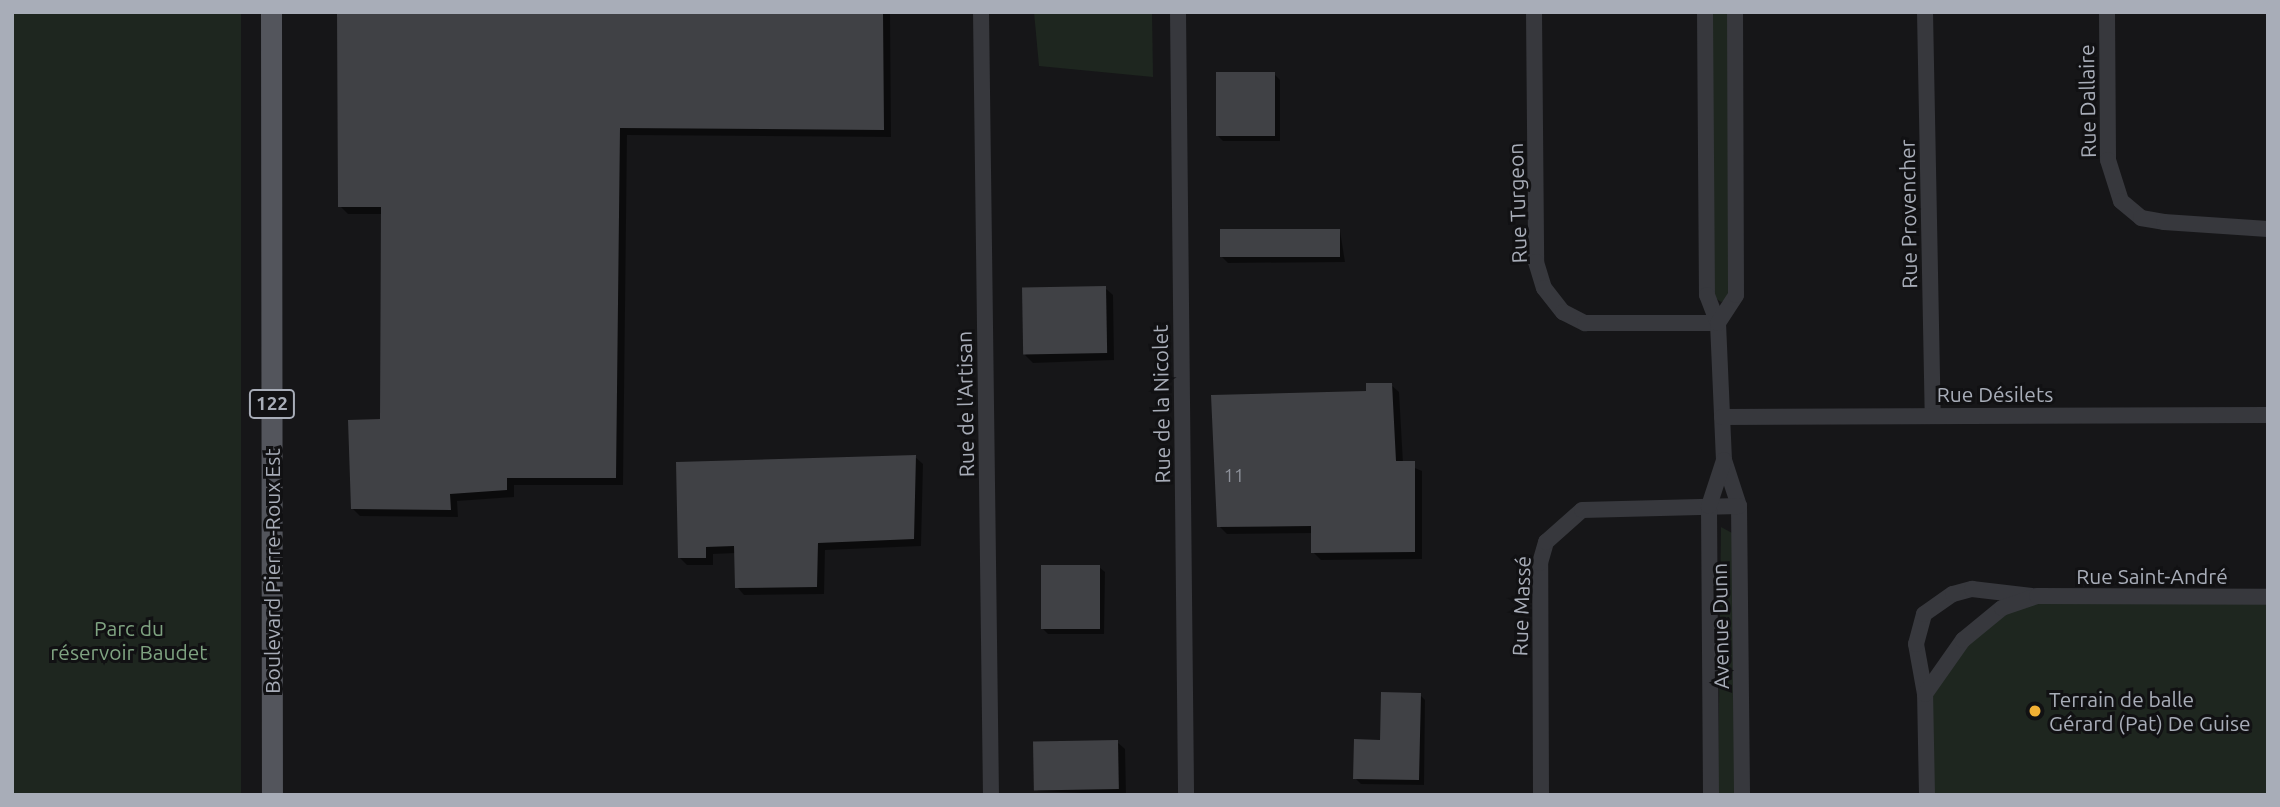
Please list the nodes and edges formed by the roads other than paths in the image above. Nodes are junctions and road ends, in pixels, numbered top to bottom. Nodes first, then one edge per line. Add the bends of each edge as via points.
1 (271, 12) edge
2 (981, 12) edge
3 (1178, 12) edge
4 (1534, 12) edge
5 (1705, 12) edge
6 (1735, 12) edge
7 (1925, 12) edge
8 (2107, 12) edge
9 (2268, 229) edge
10 (1718, 323) junction
11 (1933, 415) junction
12 (2268, 415) edge
13 (1722, 417) junction
14 (1724, 460) junction
15 (1709, 506) junction
16 (1739, 506) junction
17 (2037, 596) junction
18 (2268, 597) edge
19 (1925, 694) junction
20 (272, 795) edge
21 (991, 795) edge
22 (1186, 795) edge
23 (1541, 795) edge
24 (1711, 795) edge
25 (1742, 795) edge
26 (1927, 795) edge

1 - 20 main road, Boulevard Pierre-Roux Est / 122
2 - 21 street, Rue de l'Artisan
3 - 22 street, Rue de la Nicolet
4 - 10 street, Rue Turgeon via 1536,262 1544,288 1563,312 1585,323
5 - 10 street, Avenue Dunn via 1707,295
6 - 10 street via 1736,295
7 - 11 street, Rue Provencher
8 - 9 street, Rue Dallaire via 2108,160 2121,201 2141,218
10 - 13 street, Avenue Dunn
11 - 12 street, Rue Désilets
11 - 13 street, Rue Désilets
13 - 14 street, Avenue Dunn
14 - 15 street, Avenue Dunn
14 - 16 street, Avenue Dunn
15 - 16 street, Rue Massé
15 - 23 street, Rue Massé via 1582,510 1546,542 1540,563
15 - 24 street, Avenue Dunn
16 - 25 street, Avenue Dunn
17 - 18 street, Rue Saint-André
17 - 19 street, Rue Saint-André via 2002,608 1975,628
17 - 19 street, Rue Saint-André via 1972,589 1931,608 1916,644
19 - 26 street, Rue Saint-André

